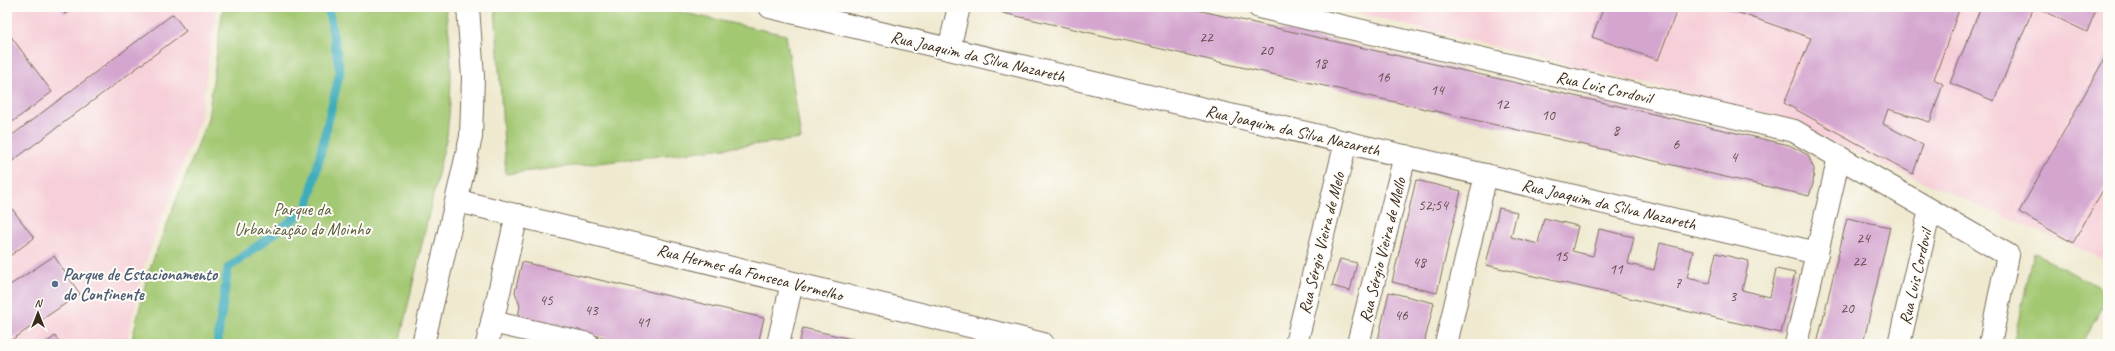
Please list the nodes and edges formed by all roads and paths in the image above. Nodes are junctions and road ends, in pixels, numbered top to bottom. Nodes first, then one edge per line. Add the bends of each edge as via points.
1 (468, 7) edge
2 (770, 7) edge
3 (959, 7) edge
4 (1260, 7) edge
5 (949, 49) junction
6 (1346, 142) junction
7 (1405, 156) junction
8 (1839, 157) junction
9 (1486, 175) junction
10 (458, 201) junction
11 (1930, 210) junction
12 (517, 215) junction
13 (1817, 253) junction
14 (792, 283) junction
15 (492, 322) junction
16 (423, 344) edge
17 (487, 344) edge
18 (588, 344) edge
19 (778, 344) edge
20 (1043, 344) edge
21 (1296, 344) edge
22 (1358, 344) edge
23 (1446, 344) edge
24 (1796, 344) edge
25 (1899, 344) edge
26 (1990, 344) edge

1 - 10 street via 473,78 471,137
2 - 5 street, Rua Joaquim da Silva Nazareth
3 - 5 street
4 - 8 street, Rua Luis Cordovil via 1794,131
5 - 6 street, Rua Joaquim da Silva Nazareth
6 - 7 street, Rua Joaquim da Silva Nazareth
6 - 21 street, Rua Sérgio Vieira de Melo
7 - 9 street, Rua Joaquim da Silva Nazareth
7 - 22 street, Rua Sérgio Vieira de Mello
8 - 11 street, Rua Luis Cordovil
8 - 13 street
9 - 13 street, Rua Joaquim da Silva Nazareth
9 - 23 street
10 - 12 street, Rua Hermes da Fonseca Vermelho
10 - 16 street
11 - 25 street, Rua Luis Cordovil
11 - 26 street, Rua Luis Cordovil via 2008,255
12 - 14 street, Rua Hermes da Fonseca Vermelho
12 - 15 street
13 - 24 street
14 - 19 street
14 - 20 street, Rua Hermes da Fonseca Vermelho
15 - 17 street
15 - 18 street

